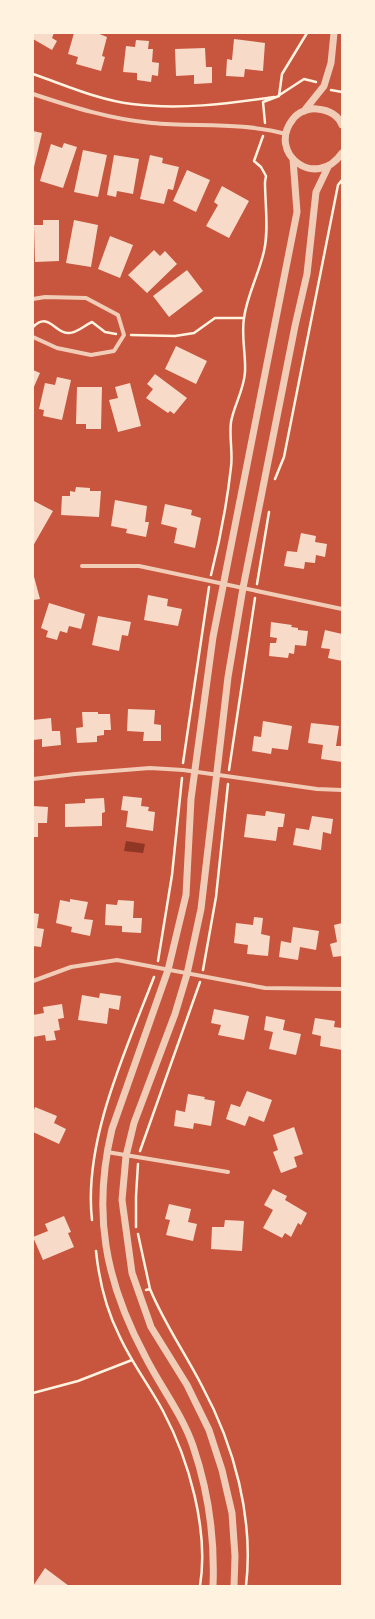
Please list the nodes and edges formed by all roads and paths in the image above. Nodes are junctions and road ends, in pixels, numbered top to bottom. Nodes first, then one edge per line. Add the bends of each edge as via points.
1 (307, 33) edge
2 (334, 33) edge
3 (33, 74) edge
4 (324, 86) junction
5 (342, 92) edge
6 (33, 94) edge
7 (279, 96) junction
8 (304, 111) junction
9 (342, 125) edge
10 (266, 128) junction
11 (286, 134) junction
12 (260, 143) dead end
13 (342, 153) edge
14 (292, 159) junction
15 (328, 167) junction
16 (342, 180) edge
17 (33, 299) edge
18 (244, 318) dead end
19 (33, 327) edge
20 (124, 335) junction
21 (33, 337) edge
22 (274, 482) dead end
23 (270, 507) dead end
24 (268, 525) dead end
25 (82, 566) dead end
26 (223, 583) junction
27 (243, 588) junction
28 (342, 609) edge
29 (196, 772) junction
30 (216, 776) junction
31 (33, 779) edge
32 (342, 790) edge
33 (168, 970) junction
34 (187, 974) junction
35 (33, 981) edge
36 (342, 988) edge
37 (106, 1152) junction
38 (126, 1156) junction
39 (228, 1172) dead end
40 (132, 1360) dead end
41 (33, 1393) edge
42 (214, 1586) edge
43 (234, 1586) edge

1 - 7 path via 282,74
2 - 4 street via 331,63
3 - 7 path via 93,95 130,104 187,108
4 - 5 path
4 - 7 path via 304,79
4 - 8 street
6 - 10 street via 92,113 150,123
7 - 10 path via 263,102
8 - 9 street via 324,110 333,114
8 - 11 street via 295,116
10 - 11 street
10 - 12 path
11 - 14 street via 285,143
13 - 15 street via 337,161
14 - 15 street via 307,168
14 - 26 street via 297,212
15 - 27 street via 316,192 307,274
16 - 22 path via 338,185 284,457
17 - 20 street via 86,298 118,315
18 - 20 path via 214,318 194,333 176,336
19 - 20 path via 38,322 47,322 63,332 70,333 92,322 105,332
20 - 21 street via 114,351 92,355 57,348
23 - 24 path
25 - 26 street via 139,566
26 - 27 street
26 - 29 street via 212,637
27 - 28 street
27 - 30 street via 228,677
29 - 30 street
29 - 31 street via 150,768
29 - 33 street via 191,798 186,895
30 - 32 street
30 - 34 street via 201,908
33 - 34 street
33 - 35 street via 117,960 71,967
33 - 37 street via 128,1078
34 - 36 street via 265,988
34 - 38 street via 175,1014 134,1123
37 - 38 street
37 - 42 street via 101,1211 109,1269 124,1314 193,1445 207,1491 214,1548
38 - 39 street
38 - 43 street via 122,1200 132,1273 151,1327 187,1385 209,1430 232,1514
40 - 41 path via 78,1381

